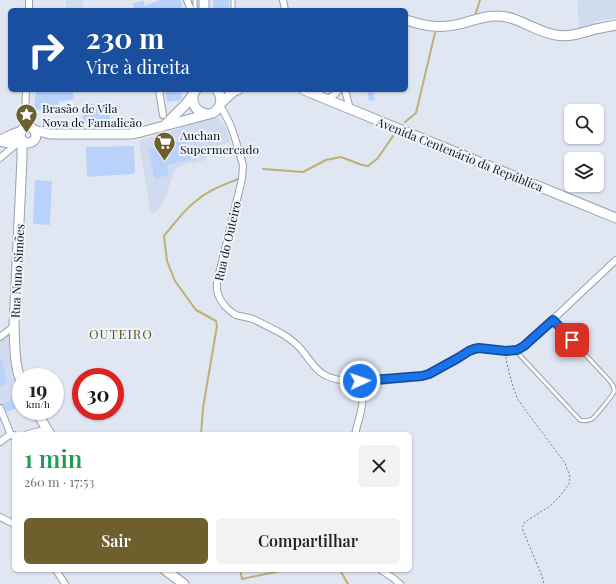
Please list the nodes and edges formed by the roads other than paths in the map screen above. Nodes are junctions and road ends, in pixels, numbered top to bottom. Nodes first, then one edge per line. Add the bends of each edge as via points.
1 (408, 21) edge
2 (616, 25) edge
3 (26, 92) edge
4 (159, 92) edge
5 (195, 92) edge
6 (196, 92) edge
7 (218, 92) edge
8 (235, 92) edge
9 (309, 92) edge
10 (337, 92) edge
11 (346, 92) edge
12 (327, 99) junction
13 (220, 104) junction
14 (350, 109) junction
15 (210, 113) junction
16 (163, 115) dead end
17 (230, 124) junction
18 (163, 126) junction
19 (20, 138) edge
20 (22, 156) junction
21 (0, 158) edge
22 (616, 218) edge
23 (616, 260) edge
24 (553, 320) junction
25 (14, 326) junction
26 (0, 336) edge
27 (515, 350) junction
28 (17, 368) edge
29 (360, 381) junction
30 (0, 408) edge
31 (41, 420) edge
32 (48, 432) edge
33 (356, 432) edge
34 (12, 435) edge
35 (0, 442) edge
36 (0, 517) edge
37 (12, 523) edge
38 (57, 572) edge
39 (169, 572) edge
40 (385, 572) edge
41 (65, 584) edge
42 (184, 584) edge
43 (400, 584) edge

1 - 2 street via 440,27 458,25 487,16 503,16 551,34 564,36
3 - 19 street via 25,117 29,123
4 - 16 street
5 - 18 street via 182,109
6 - 15 street via 193,100 195,108
7 - 13 street via 221,96
8 - 13 street
9 - 12 street, Avenida Centenário da República
10 - 12 street
11 - 14 street
12 - 14 street, Avenida Centenário da República
13 - 15 street via 216,111
13 - 17 street, Rua do Outeiro
14 - 22 street, Avenida Centenário da República
15 - 17 street via 218,114
15 - 18 street
17 - 29 street, Rua do Outeiro via 243,172 216,287 220,301 232,313 255,320 292,340 326,376 338,380
18 - 19 street via 137,133 50,134 38,138
19 - 20 street
19 - 20 street, Rua Nuno Simões via 30,146
19 - 21 street
20 - 25 street, Rua Nuno Simões
23 - 24 street, Rua do Outeiro
24 - 27 street, Rua do Outeiro via 524,346
24 - 27 lane via 614,387 613,393 592,419 580,420
25 - 26 street
25 - 28 street, Rua Nuno Simões
27 - 29 street, Rua do Outeiro via 479,348 429,374
29 - 33 street via 363,400
30 - 34 street
31 - 32 street
34 - 35 street
36 - 37 street
38 - 41 street
39 - 42 street
40 - 43 street

